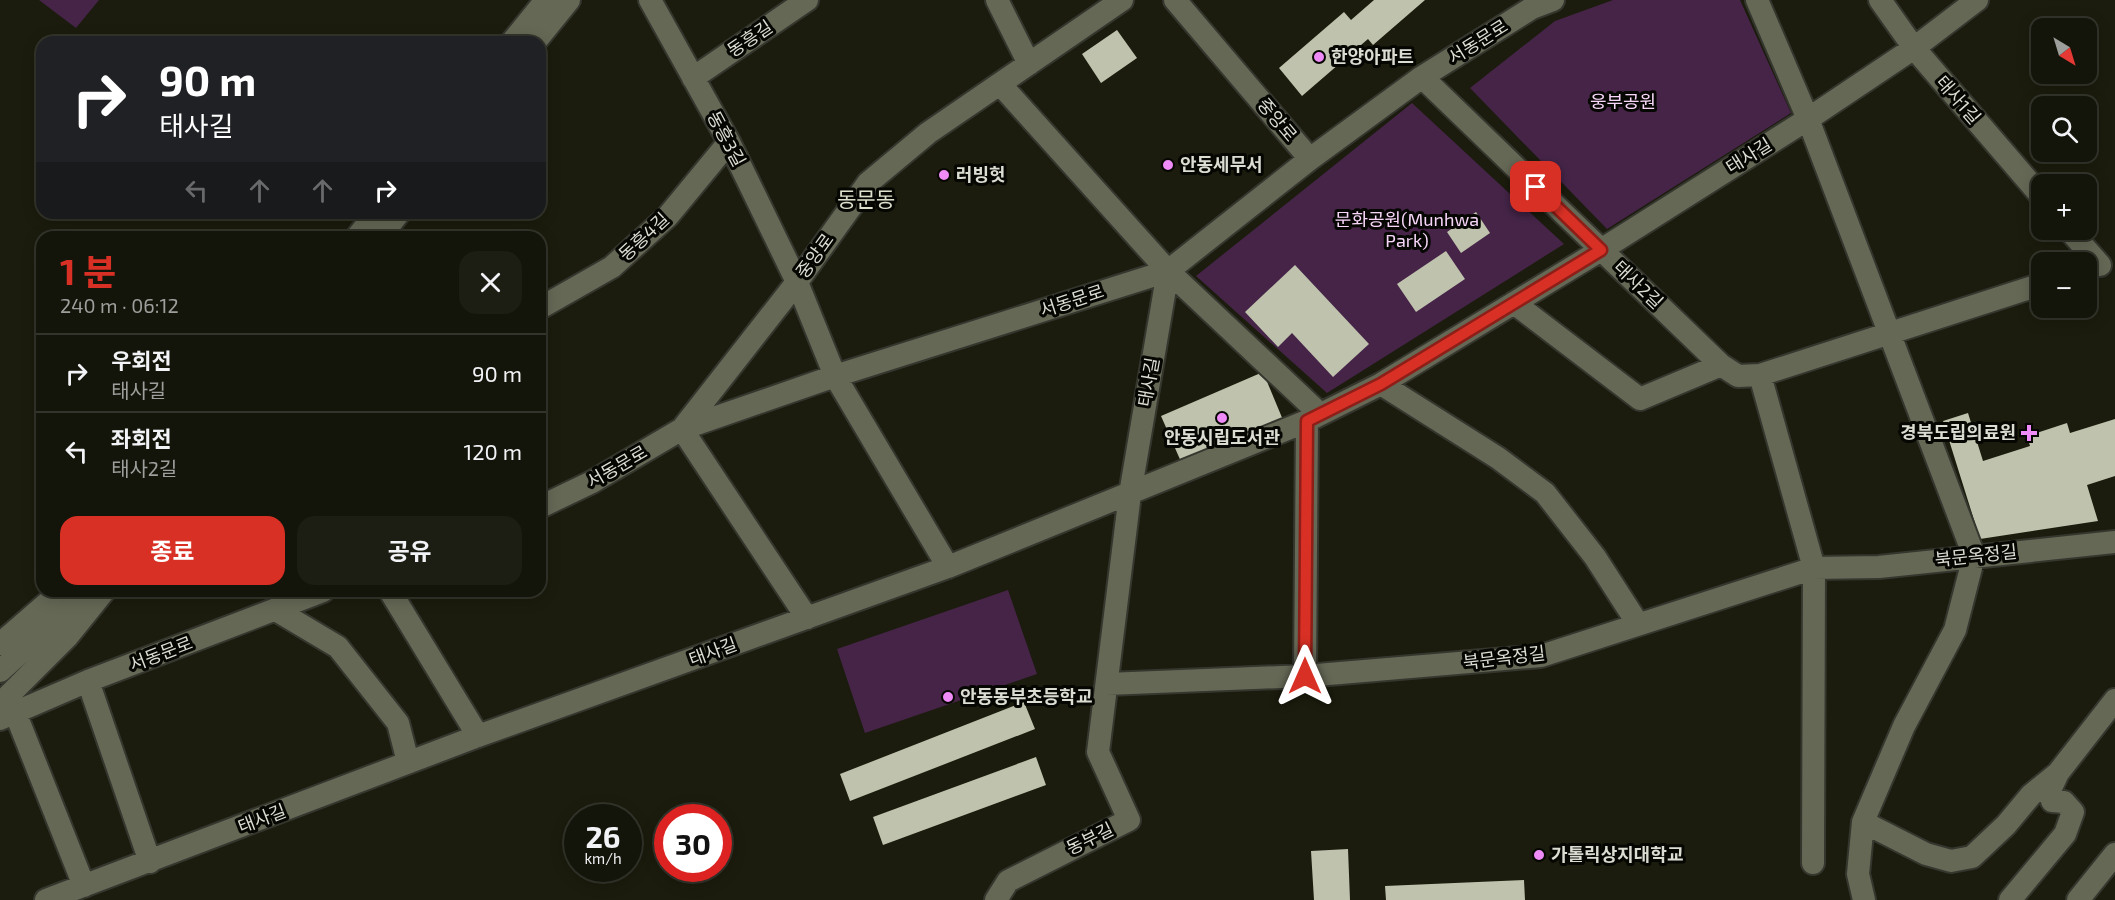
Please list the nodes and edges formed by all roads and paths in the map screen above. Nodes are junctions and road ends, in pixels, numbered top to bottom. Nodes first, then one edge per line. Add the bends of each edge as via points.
1 (546, 0) edge
2 (569, 0) edge
3 (650, 0) edge
4 (807, 0) edge
5 (997, 0) edge
6 (1122, 0) edge
7 (1175, 0) edge
8 (1757, 0) edge
9 (1880, 0) edge
10 (1977, 0) edge
11 (1538, 3) edge
12 (517, 36) edge
13 (540, 36) edge
14 (1914, 48) junction
15 (1029, 64) junction
16 (1422, 77) junction
17 (693, 78) junction
18 (1000, 84) junction
19 (1808, 119) junction
20 (729, 142) junction
21 (1310, 159) junction
22 (2031, 185) edge
23 (371, 219) edge
24 (394, 219) edge
25 (362, 231) edge
26 (385, 231) edge
27 (2078, 240) edge
28 (1601, 250) junction
29 (2100, 265) edge
30 (1168, 271) junction
31 (796, 282) junction
32 (2031, 288) edge
33 (1515, 303) junction
34 (546, 305) edge
35 (1889, 333) junction
36 (1721, 365) junction
37 (1760, 375) junction
38 (835, 376) junction
39 (1381, 384) junction
40 (1314, 417) junction
41 (682, 429) junction
42 (1130, 494) junction
43 (546, 504) edge
44 (2115, 542) edge
45 (1974, 556) junction
46 (948, 567) junction
47 (1814, 568) junction
48 (99, 597) edge
49 (308, 597) edge
50 (394, 597) edge
51 (65, 601) edge
52 (276, 610) junction
53 (807, 618) junction
54 (1638, 624) junction
55 (0, 644) edge
56 (0, 671) edge
57 (1305, 676) junction
58 (88, 681) junction
59 (1107, 684) junction
60 (2115, 700) edge
61 (5, 712) edge
62 (478, 736) junction
63 (408, 762) junction
64 (2058, 773) junction
65 (1863, 822) junction
66 (2115, 854) edge
67 (150, 862) junction
68 (1813, 863) dead end
69 (84, 886) junction
70 (46, 900) edge
71 (996, 900) edge
72 (1864, 900) edge
73 (2010, 900) edge
74 (2078, 900) edge

1 - 12 street
2 - 13 street
3 - 17 street, 동흥3길
4 - 17 street, 동흥길
5 - 15 street
6 - 15 street, 중앙로
7 - 21 street, 중앙로
8 - 19 street
9 - 14 street, 태사1길
10 - 14 street, 태사길
11 - 16 street, 서동문로
14 - 19 street, 태사길
14 - 22 street, 태사1길
15 - 18 street, 중앙로
16 - 21 street, 서동문로
16 - 28 street, 태사2길
17 - 20 street, 동흥3길
18 - 30 street
18 - 31 street, 중앙로 via 928,133 868,183
19 - 28 street, 태사길
19 - 35 street
20 - 31 street, 동흥3길
20 - 34 street, 동흥4길 via 668,216 612,267
21 - 30 street, 서동문로
23 - 25 street
24 - 26 street
27 - 29 street
28 - 33 street, 태사길
28 - 36 street, 태사2길
30 - 38 street, 서동문로
30 - 40 street
30 - 42 street, 태사길
31 - 38 street, 동흥3길
31 - 41 street, 중앙로
32 - 35 street, 태사2길
33 - 36 street via 1640,399
33 - 39 street, 태사길
35 - 37 street, 태사2길
35 - 45 street
36 - 37 street, 태사2길 via 1738,376
37 - 47 street
38 - 41 street, 서동문로
38 - 46 street
39 - 40 street, 태사길
39 - 54 street via 1498,458 1545,493 1595,558
40 - 42 street, 태사길
40 - 57 street
41 - 43 street, 서동문로
41 - 53 street
42 - 46 street, 태사길
42 - 59 street
44 - 45 street, 북문옥정길
45 - 47 street, 북문옥정길 via 1879,567
45 - 65 street via 1955,630 1904,726
46 - 53 street, 태사길
47 - 54 street, 북문옥정길
47 - 68 street
48 - 61 street
49 - 52 street, 서동문로
50 - 62 street
51 - 55 street
51 - 56 street
52 - 58 street, 서동문로
52 - 63 street via 338,647 398,723
53 - 62 street, 태사길
54 - 57 street, 북문옥정길 via 1541,656
57 - 59 street, 북문옥정길
58 - 61 street, 서동문로
58 - 67 street
59 - 71 street, 동부길 via 1098,752 1129,820 1008,881
60 - 64 street
61 - 69 street
62 - 63 street, 태사길
63 - 67 street, 태사길
64 - 65 street via 2031,795 1972,857 1951,861 1926,854
64 - 73 street via 2050,790 2052,801 2064,802 2073,812 2065,834
65 - 72 street via 1858,874
66 - 74 street
67 - 69 street, 태사길
69 - 70 street, 태사길

